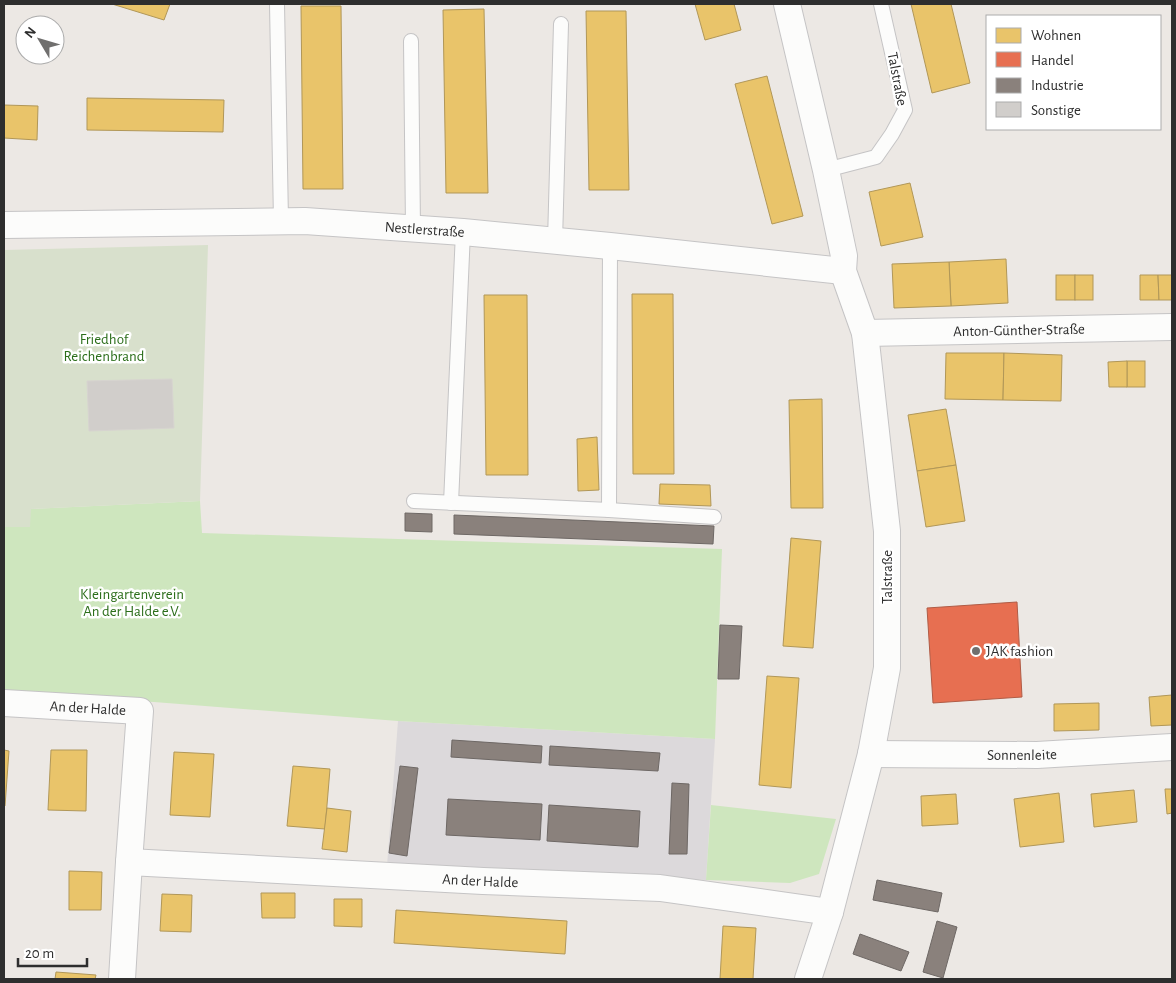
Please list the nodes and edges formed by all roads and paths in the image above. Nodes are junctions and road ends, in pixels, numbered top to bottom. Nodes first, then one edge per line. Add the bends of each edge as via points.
1 (277, 4) edge
2 (786, 4) edge
3 (881, 4) edge
4 (561, 24) dead end
5 (411, 41) dead end
6 (826, 170) junction
7 (281, 221) junction
8 (4, 225) edge
9 (413, 229) junction
10 (463, 232) junction
11 (555, 241) junction
12 (610, 246) junction
13 (843, 271) junction
14 (1172, 326) edge
15 (865, 333) junction
16 (414, 501) dead end
17 (451, 503) junction
18 (609, 510) junction
19 (714, 517) dead end
20 (4, 703) edge
21 (1172, 747) edge
22 (871, 754) junction
23 (129, 862) junction
24 (830, 912) junction
25 (122, 979) edge
26 (808, 979) edge

1 - 7 lane
2 - 6 street, Talstraße
3 - 6 lane, Talstraße via 905,110 876,157
4 - 11 lane
5 - 9 lane
6 - 13 street, Talstraße via 844,256
7 - 8 street, Nestlerstraße
7 - 9 street, Nestlerstraße
9 - 10 street, Nestlerstraße
10 - 11 street, Nestlerstraße
10 - 17 lane
11 - 12 street, Nestlerstraße
12 - 13 street, Nestlerstraße
12 - 18 lane
13 - 15 street, Talstraße
14 - 15 street, Anton-Günther-Straße
15 - 22 street, Talstraße via 887,531 887,668
16 - 17 lane
17 - 18 lane
18 - 19 lane
20 - 23 street, An der Halde via 140,711
21 - 22 street, Sonnenleite via 1037,755
22 - 24 street, Talstraße
23 - 24 street, An der Halde via 660,888
23 - 25 street, An der Halde
24 - 26 street, Talstraße

